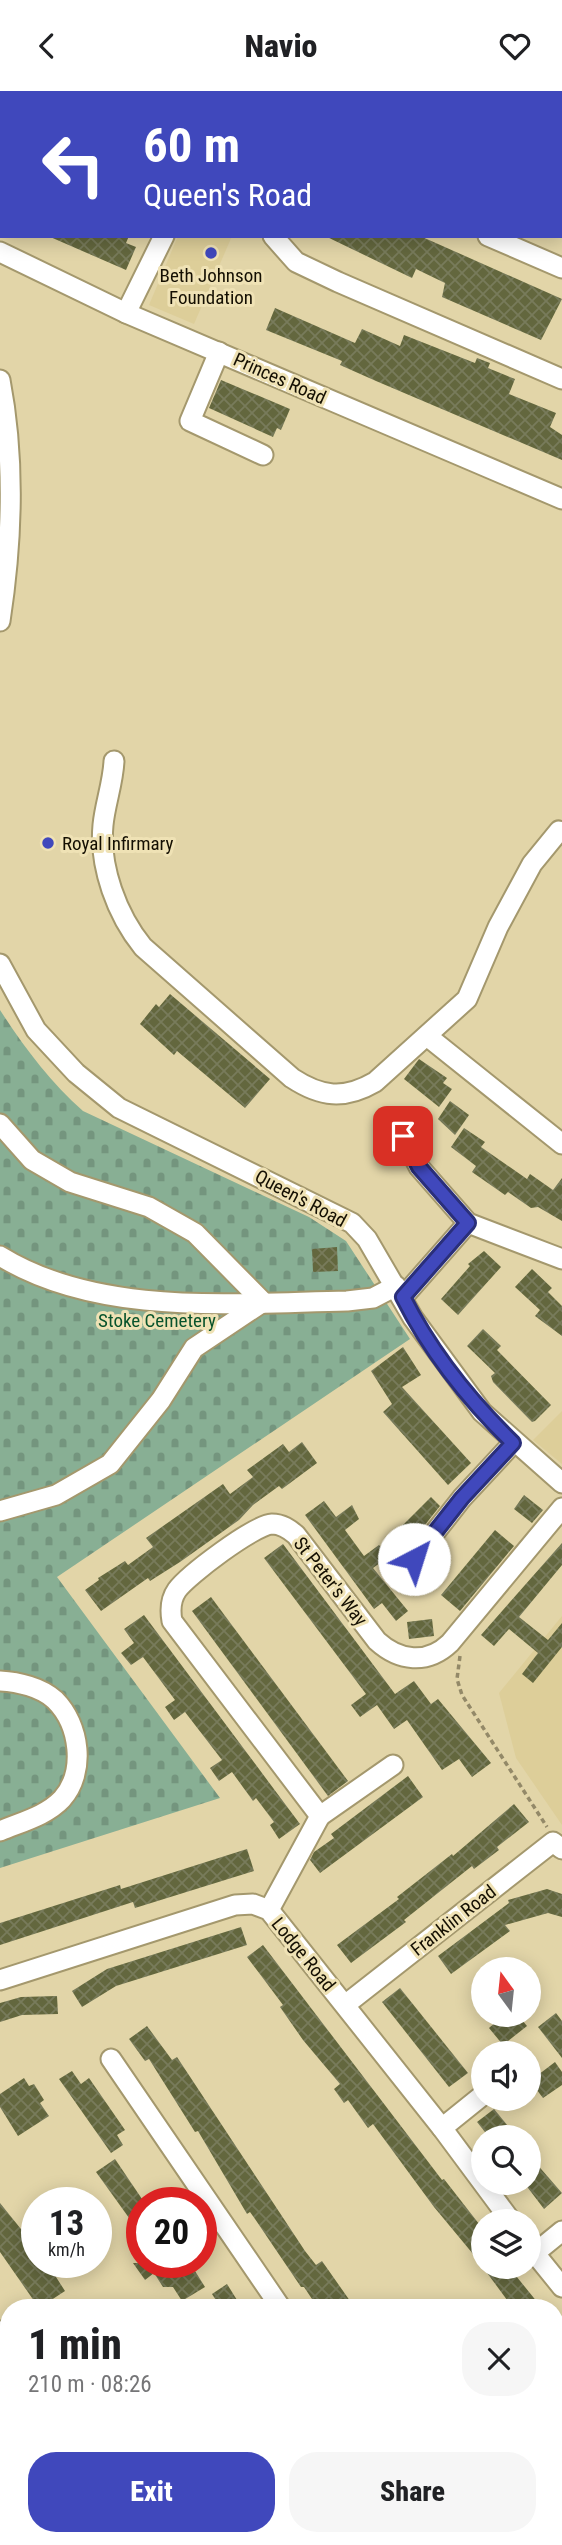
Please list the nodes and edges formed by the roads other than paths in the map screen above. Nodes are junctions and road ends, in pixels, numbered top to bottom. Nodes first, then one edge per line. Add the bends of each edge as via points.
1 (162, 238) edge
2 (275, 238) edge
3 (493, 238) edge
4 (0, 252) edge
5 (562, 268) edge
6 (127, 313) junction
7 (219, 352) junction
8 (562, 379) edge
9 (0, 380) edge
10 (262, 455) dead end
11 (562, 499) edge
12 (5, 512) edge
13 (0, 621) edge
14 (114, 761) dead end
15 (562, 832) edge
16 (0, 964) edge
17 (427, 1036) junction
18 (3, 1134) edge
19 (403, 1136) dead end
20 (562, 1145) edge
21 (468, 1223) junction
22 (0, 1256) edge
23 (562, 1259) edge
24 (400, 1291) junction
25 (263, 1302) junction
26 (513, 1443) junction
27 (562, 1483) edge
28 (562, 1508) edge
29 (0, 1511) edge
30 (414, 1559) dead end
31 (0, 1681) edge
32 (393, 1765) dead end
33 (320, 1816) junction
34 (0, 1831) edge
35 (558, 1846) edge
36 (269, 1910) junction
37 (0, 1980) edge
38 (345, 2005) junction
39 (111, 2059) dead end
40 (471, 2105) edge
41 (442, 2128) junction
42 (502, 2209) edge
43 (562, 2231) edge
44 (541, 2243) edge
45 (541, 2261) edge
46 (562, 2287) edge
47 (275, 2299) edge

1 - 6 street
2 - 8 street via 296,262
3 - 5 street
4 - 6 street, Princes Road
6 - 7 street, Princes Road
7 - 10 street via 190,421
7 - 11 street, Princes Road
9 - 12 street via 8,436
12 - 13 street via 7,579
14 - 17 street via 103,829 110,881 123,918 143,947 292,1078 322,1093 358,1092
15 - 17 street via 532,864 467,999
16 - 24 street, Queen's Road via 36,1030 86,1082 119,1108 352,1223
17 - 20 street
18 - 25 street via 32,1160 70,1182 149,1207 195,1233
19 - 21 street via 414,1170
21 - 23 street
21 - 24 street
22 - 25 street via 64,1286 106,1295
24 - 25 street via 373,1298
24 - 26 street, Queen's Road via 413,1318 482,1412
25 - 29 street via 194,1348 161,1401 110,1464 56,1495
26 - 27 street, Queen's Road
26 - 30 street
28 - 33 street, St Peter's Way via 450,1643 422,1658 391,1654 377,1641 296,1535 285,1527 270,1524 256,1529 176,1592 170,1607 172,1621
31 - 34 street via 27,1686 55,1700 67,1717 77,1748 72,1783 62,1798 36,1816
32 - 33 street
33 - 36 street
35 - 38 street, Franklin Road
36 - 37 street, Lodge Road via 253,1904 235,1905
36 - 38 street, Lodge Road
38 - 41 street, Lodge Road
39 - 47 street
40 - 41 street
41 - 42 street, Lodge Road
43 - 44 street
45 - 46 street

